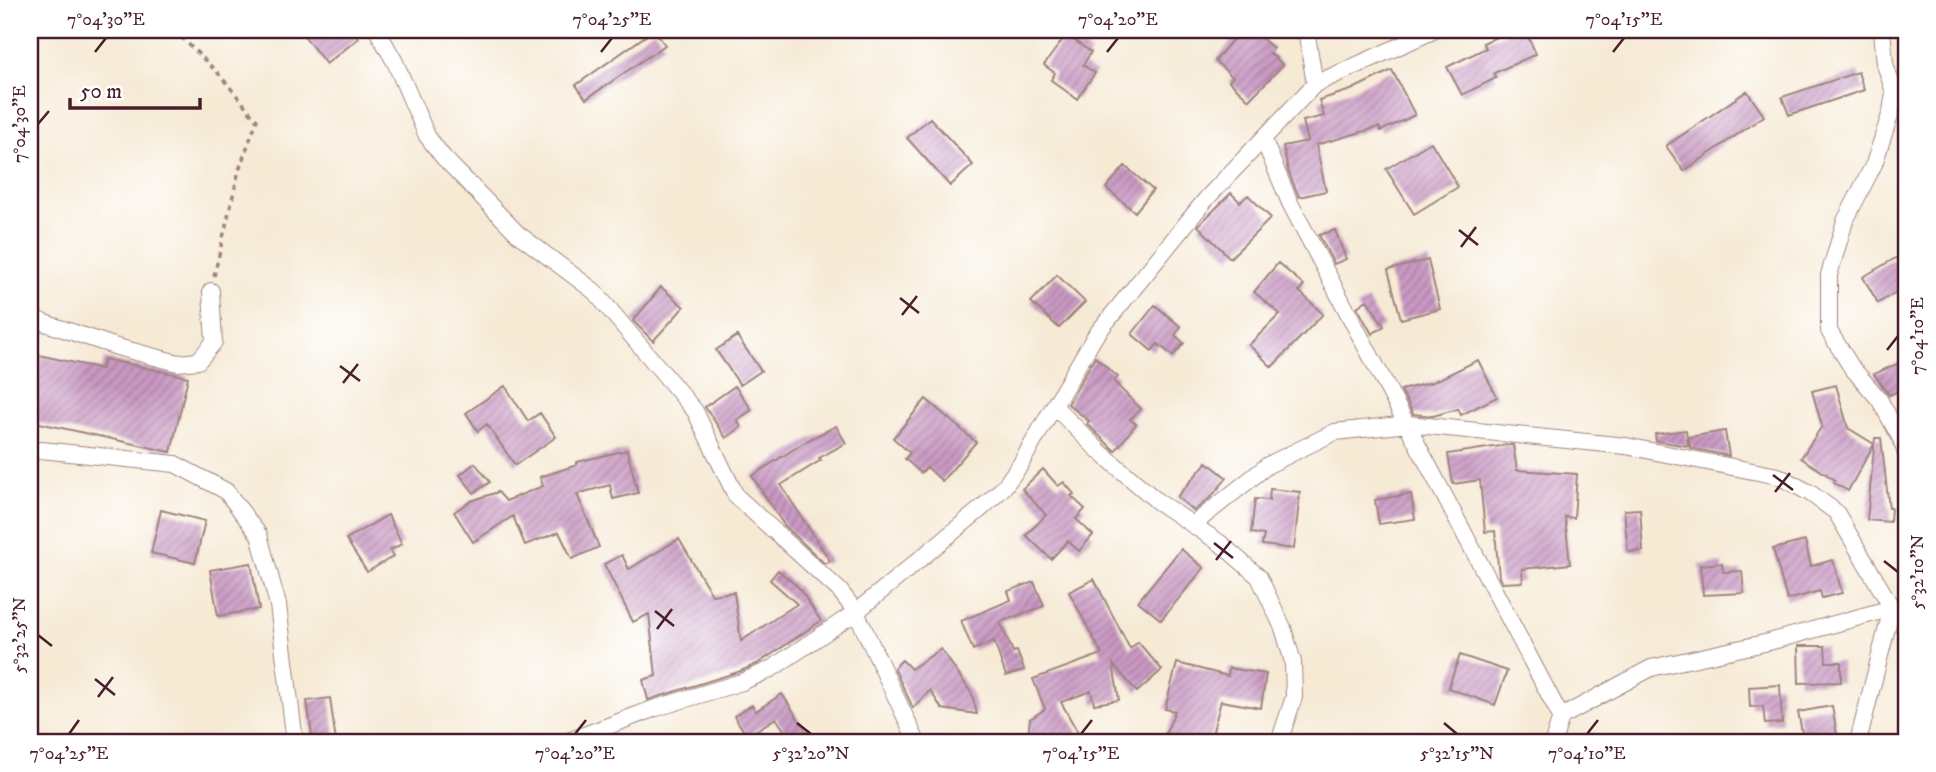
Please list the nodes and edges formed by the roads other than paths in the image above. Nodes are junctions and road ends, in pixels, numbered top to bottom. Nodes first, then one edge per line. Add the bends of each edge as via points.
1 (377, 30) edge
2 (1306, 30) edge
3 (1435, 30) edge
4 (1882, 30) edge
5 (1315, 84) junction
6 (1264, 141) junction
7 (211, 291) road end
8 (30, 315) edge
9 (1054, 406) junction
10 (1408, 424) junction
11 (30, 453) edge
12 (1906, 454) edge
13 (1194, 524) junction
14 (1899, 606) edge
15 (856, 612) junction
16 (1561, 717) junction
17 (295, 742) edge
18 (566, 742) edge
19 (917, 742) edge
20 (1279, 742) edge
21 (1553, 742) edge
22 (1858, 742) edge

1 - 15 street via 427,136 443,157 518,234 594,291 695,411 736,496
2 - 5 street
3 - 5 street
4 - 12 street via 1885,64 1894,92 1891,112 1874,164 1845,221 1829,275 1829,331 1879,399
5 - 6 street
6 - 9 street via 1207,198 1096,336
6 - 10 street via 1290,203
7 - 8 street via 214,342 198,361 178,363 117,347
9 - 13 street via 1157,501
9 - 15 street via 1003,488
10 - 13 street via 1335,432 1268,465
10 - 14 street via 1626,446 1778,476 1836,512
10 - 16 street
11 - 17 street via 41,450 175,464 226,491 259,536 278,604
13 - 20 street via 1259,577 1283,628 1293,662 1294,697
14 - 16 street via 1651,668
14 - 22 street
15 - 18 street via 743,682
15 - 19 street
16 - 21 street

